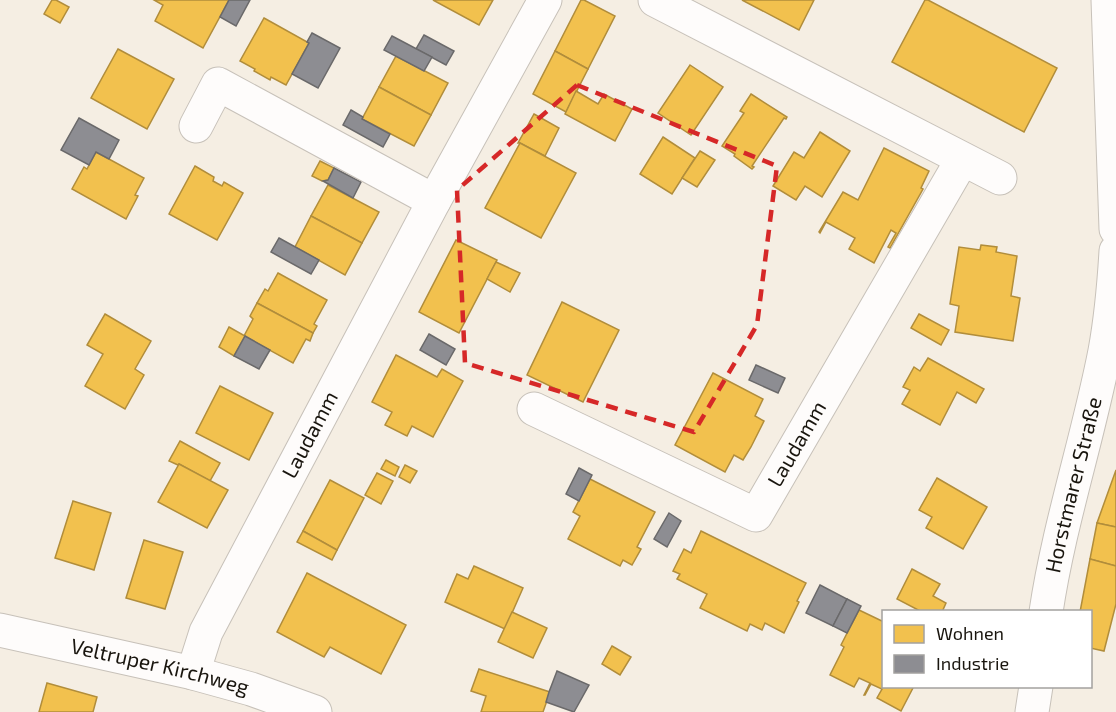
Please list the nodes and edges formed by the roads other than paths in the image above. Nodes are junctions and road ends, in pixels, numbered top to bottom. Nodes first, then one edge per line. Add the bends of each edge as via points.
1 (545, 0) edge
2 (655, 0) edge
3 (1108, 0) edge
4 (196, 126) dead end
5 (963, 160) junction
6 (1000, 178) dead end
7 (434, 201) junction
8 (1116, 229) edge
9 (1116, 251) edge
10 (1115, 296) edge
11 (534, 409) dead end
12 (1046, 610) edge
13 (0, 630) edge
14 (193, 673) junction
15 (1035, 688) edge
16 (315, 712) edge
17 (1032, 712) edge

1 - 7 street, Laudamm
2 - 5 street
3 - 8 street
4 - 7 street via 218,84
5 - 6 street
5 - 11 street, Laudamm via 756,515
7 - 14 street, Laudamm via 206,632
9 - 10 street, Horstmarer Straße
10 - 12 street, Horstmarer Straße
13 - 14 street, Veltruper Kirchweg
14 - 16 street, Veltruper Kirchweg
15 - 17 street

